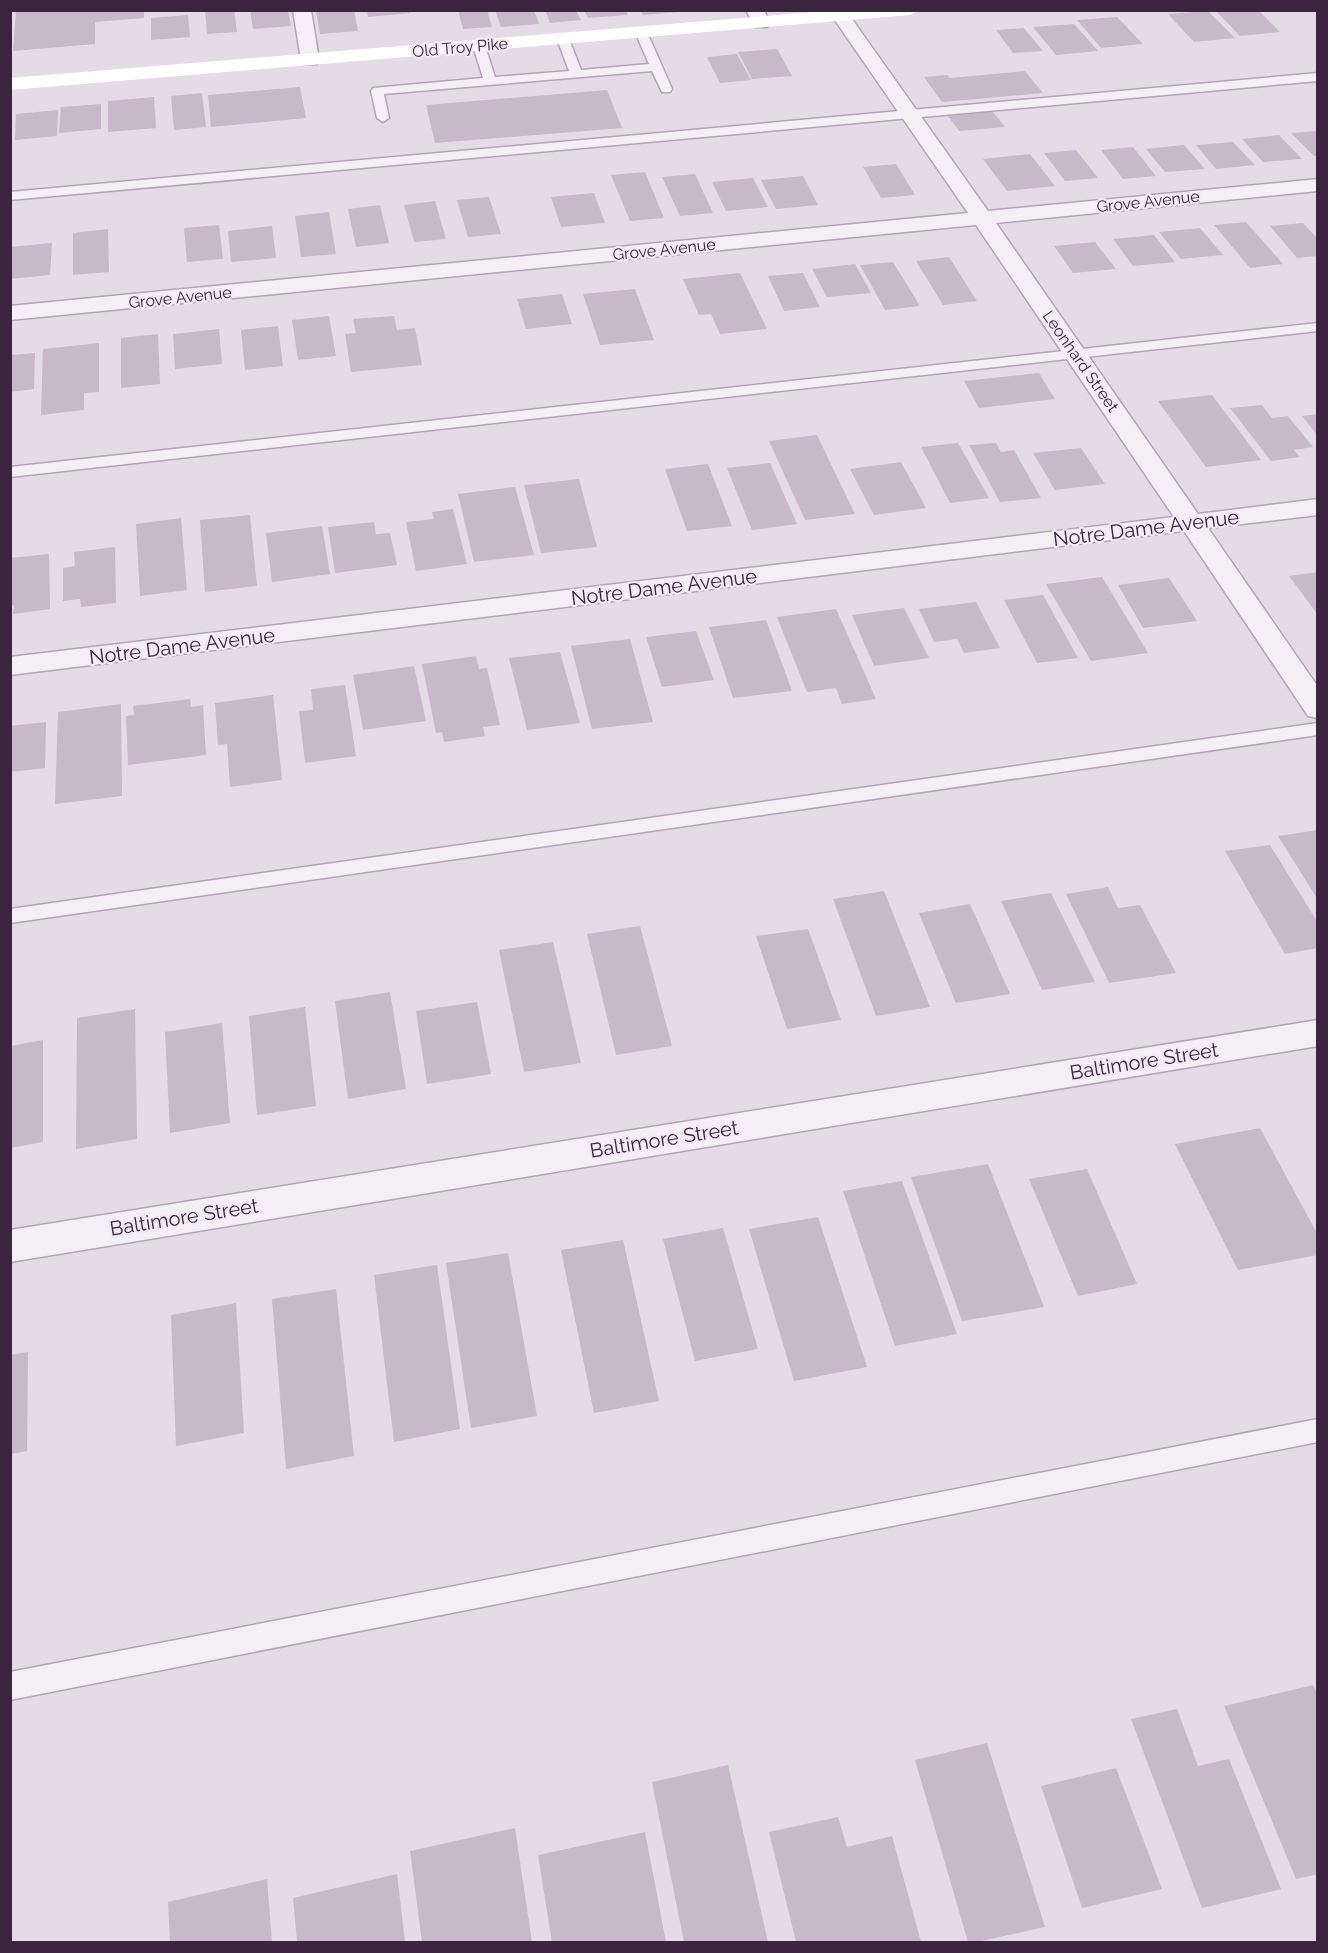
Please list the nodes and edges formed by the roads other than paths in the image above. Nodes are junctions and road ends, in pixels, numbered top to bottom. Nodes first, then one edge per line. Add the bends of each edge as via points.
1 (302, 10) edge
2 (910, 10) edge
3 (841, 16) junction
4 (758, 17) edge
5 (640, 33) junction
6 (563, 39) junction
7 (479, 46) junction
8 (309, 60) junction
9 (656, 67) junction
10 (576, 73) junction
11 (1317, 76) edge
12 (490, 81) junction
13 (10, 84) edge
14 (666, 89) dead end
15 (909, 114) junction
16 (383, 118) dead end
17 (1317, 184) edge
18 (10, 196) edge
19 (982, 218) junction
20 (10, 313) edge
21 (1317, 327) edge
22 (1076, 353) junction
23 (10, 472) edge
24 (1317, 507) edge
25 (1192, 522) junction
26 (10, 666) edge
27 (1317, 709) edge
28 (1317, 729) edge
29 (10, 916) edge
30 (1317, 1033) edge
31 (10, 1246) edge
32 (1317, 1430) edge
33 (10, 1686) edge

1 - 8 street
2 - 3 main road, Old Troy Pike
3 - 4 main road, Old Troy Pike
3 - 15 street, Leonhard Street
4 - 5 main road, Old Troy Pike
5 - 6 main road, Old Troy Pike
5 - 9 lane
6 - 7 main road, Old Troy Pike
6 - 10 lane
7 - 8 main road, Old Troy Pike
7 - 12 lane
8 - 13 main road, Old Troy Pike
9 - 10 lane
9 - 14 lane
10 - 12 lane
11 - 15 lane
12 - 16 lane via 377,91
15 - 18 lane
15 - 19 street, Leonhard Street
17 - 19 street, Grove Avenue
19 - 20 street, Grove Avenue
19 - 22 street, Leonhard Street
21 - 22 lane
22 - 23 lane
22 - 25 street, Leonhard Street
24 - 25 street, Notre Dame Avenue
25 - 26 street, Notre Dame Avenue
25 - 27 street, Leonhard Street
28 - 29 lane
30 - 31 street, Baltimore Street
32 - 33 lane

